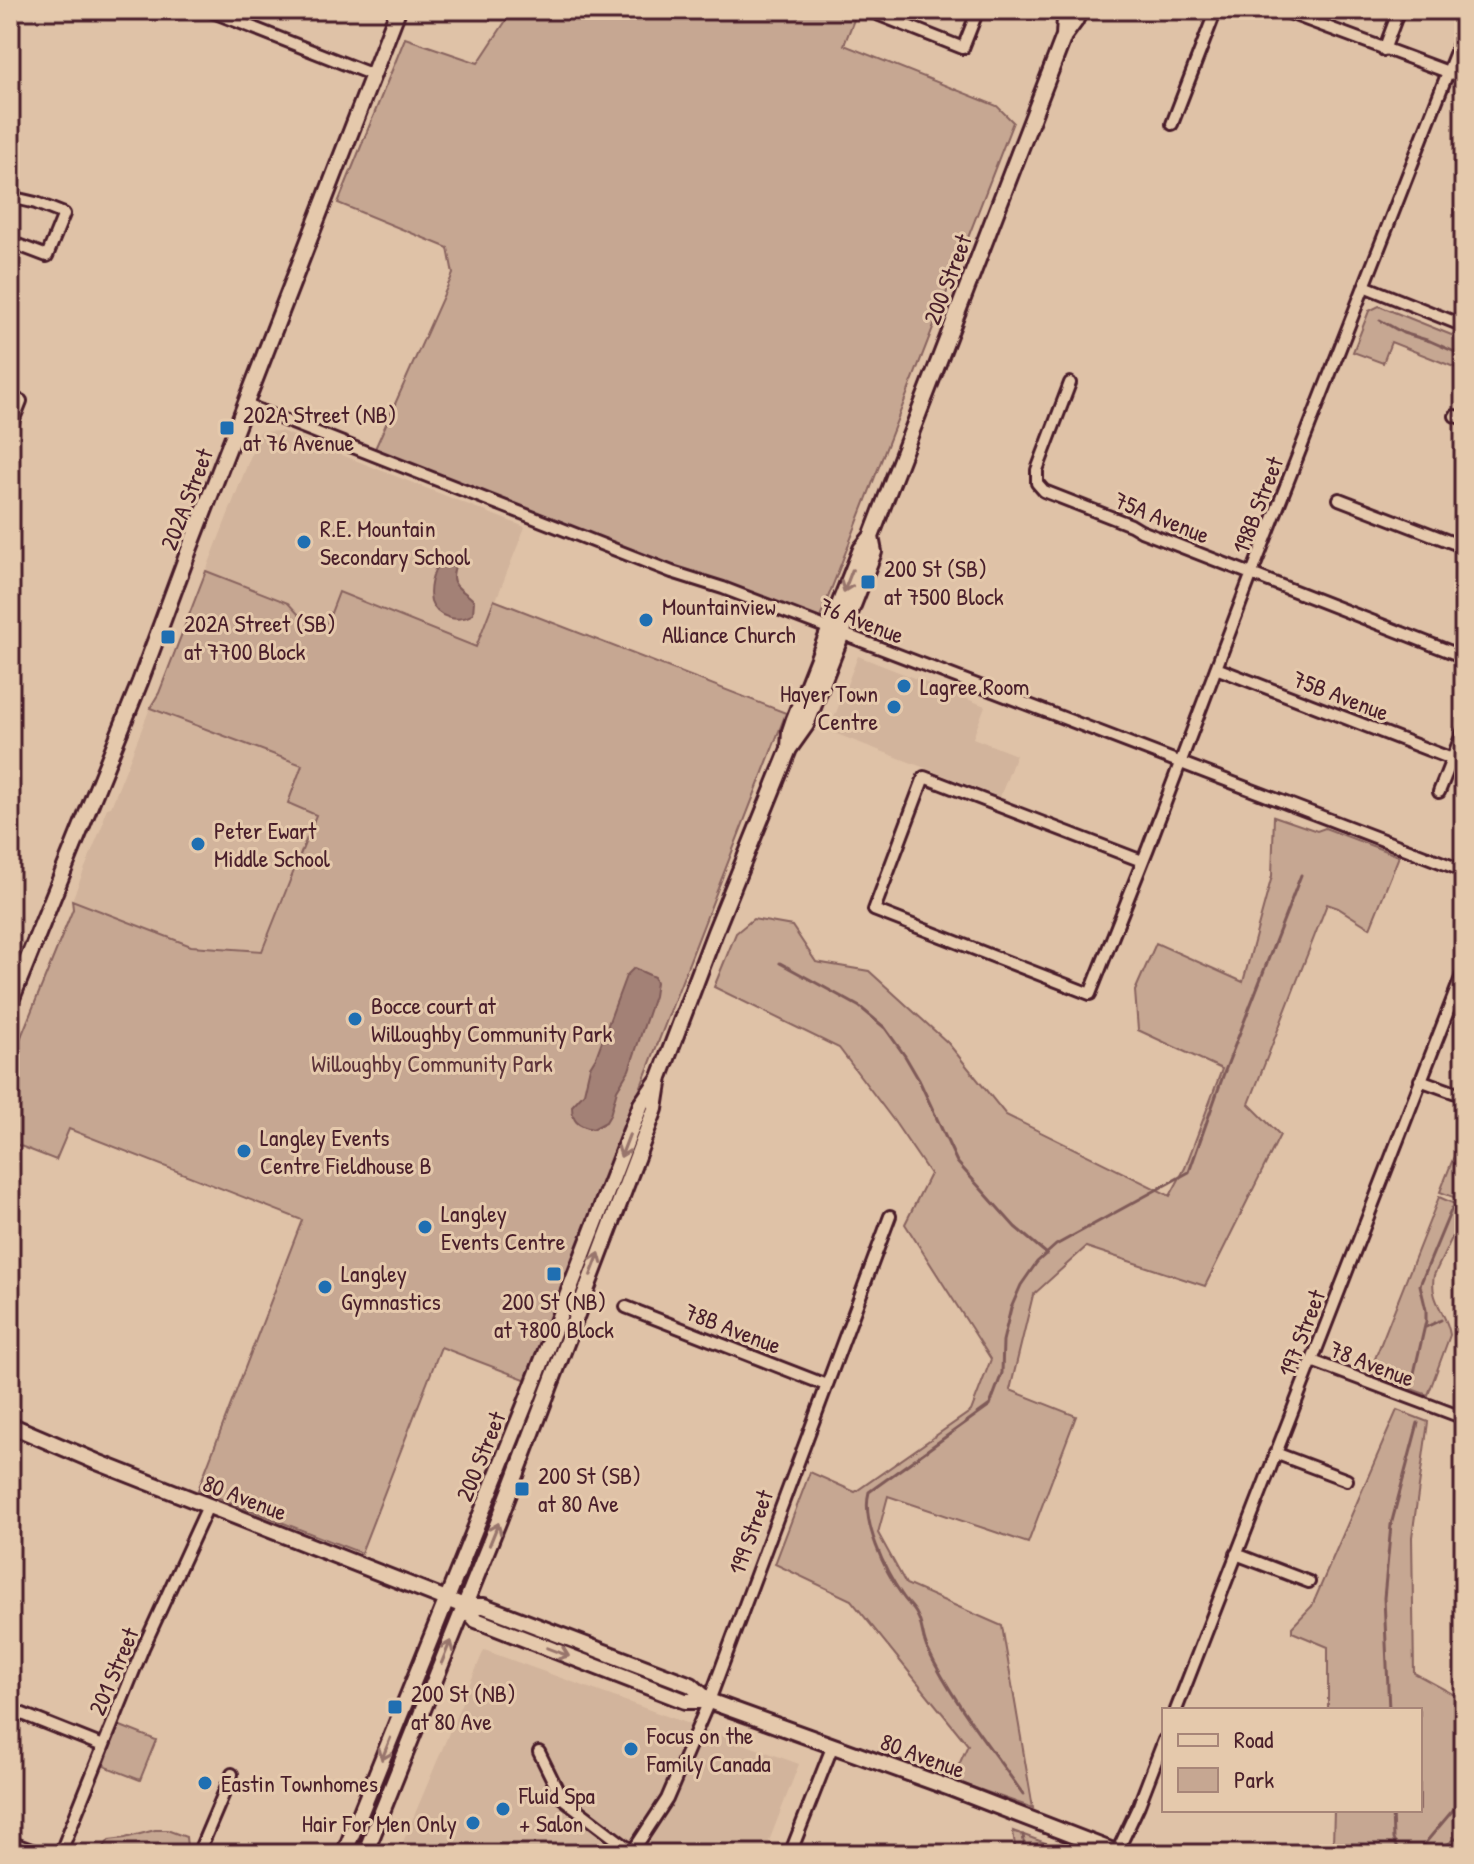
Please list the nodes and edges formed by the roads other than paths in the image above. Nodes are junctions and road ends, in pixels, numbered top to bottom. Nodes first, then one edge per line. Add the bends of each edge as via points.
1 (208, 10) edge
2 (398, 10) edge
3 (867, 10) edge
4 (978, 10) edge
5 (1067, 10) edge
6 (1080, 10) edge
7 (1216, 10) edge
8 (1281, 10) edge
9 (1399, 10) edge
10 (1464, 31) edge
11 (1064, 36) junction
12 (1384, 50) junction
13 (1448, 72) junction
14 (373, 75) junction
15 (1464, 78) edge
16 (1172, 124) dead end
17 (10, 197) edge
18 (10, 242) edge
19 (1364, 286) junction
20 (1464, 326) edge
21 (1070, 383) dead end
22 (21, 401) dead end
23 (246, 405) junction
24 (10, 429) edge
25 (1339, 499) dead end
26 (1464, 547) edge
27 (1252, 573) junction
28 (836, 631) junction
29 (1464, 657) edge
30 (1216, 668) junction
31 (1464, 729) edge
32 (1452, 759) junction
33 (1179, 762) junction
34 (1439, 792) dead end
35 (1142, 861) junction
36 (1464, 871) edge
37 (1464, 970) edge
38 (10, 1003) edge
39 (660, 1077) junction
40 (1420, 1080) junction
41 (1464, 1096) edge
42 (890, 1216) dead end
43 (626, 1307) dead end
44 (1312, 1361) junction
45 (826, 1385) junction
46 (1464, 1418) edge
47 (10, 1425) edge
48 (1275, 1453) junction
49 (1347, 1480) dead end
50 (208, 1506) junction
51 (1236, 1554) junction
52 (1309, 1582) dead end
53 (447, 1598) junction
54 (464, 1606) junction
55 (709, 1701) junction
56 (1177, 1708) edge
57 (10, 1709) edge
58 (833, 1745) junction
59 (1162, 1745) edge
60 (103, 1746) junction
61 (539, 1752) dead end
62 (232, 1774) dead end
63 (10, 1842) edge
64 (632, 1853) edge
65 (1117, 1853) edge
66 (42, 1854) edge
67 (60, 1854) edge
68 (198, 1854) edge
69 (344, 1854) edge
70 (365, 1854) edge
71 (790, 1854) edge

1 - 14 street
2 - 14 main road, 202A Street
3 - 4 street via 963,48
5 - 11 main road, 200 Street
6 - 11 main road, 200 Street
7 - 16 street
8 - 12 street
9 - 12 street
10 - 13 street, 198B Street
11 - 28 main road, 200 Street via 871,537 874,552
12 - 13 street
13 - 15 street
13 - 19 street, 198B Street
14 - 23 main road, 202A Street
17 - 18 street via 64,214 47,256
19 - 20 street
19 - 27 street, 198B Street
21 - 27 street, 75A Avenue via 1037,470 1041,489
22 - 24 street
23 - 28 street, 76 Avenue
23 - 38 main road, 202A Street
25 - 26 street
27 - 29 street, 75A Avenue
27 - 30 street, 198B Street
28 - 33 street, 76 Avenue
28 - 39 main road, 200 Street via 806,725 789,749
30 - 32 street, 75B Avenue
30 - 33 street, 198B Street
31 - 32 street
32 - 34 street
33 - 35 street, 198B Street
33 - 36 street, 76 Avenue
35 - 35 street, 198B Street via 1090,994 874,910 924,777
37 - 40 street, 197 Street
39 -> 53 main road, 200 Street via 641,1104
54 -> 39 main road, 200 Street via 655,1109
40 - 41 street
40 - 44 street, 197 Street
42 - 45 street, 199 Street
43 - 45 street, 78B Avenue
44 - 46 street, 78 Avenue
44 - 48 street, 197 Street
45 - 55 street, 199 Street
47 - 50 main road, 80 Avenue
48 - 49 street
48 - 51 street, 197 Street
50 - 53 main road, 80 Avenue
50 - 60 street, 201 Street
51 - 52 street
51 - 56 street, 197 Street
53 - 54 main road, 80 Avenue
53 -> 69 main road, 200 Street
54 - 55 main road, 80 Avenue via 476,1620 685,1701
70 -> 54 main road, 200 Street
55 - 58 main road, 80 Avenue
55 - 64 street, 199 Street via 667,1799
57 - 60 street
58 - 65 main road, 80 Avenue
58 - 71 street
59 - 65 street
60 - 67 street, 201 Street
61 - 64 street via 561,1797
62 - 68 street
63 - 66 street

